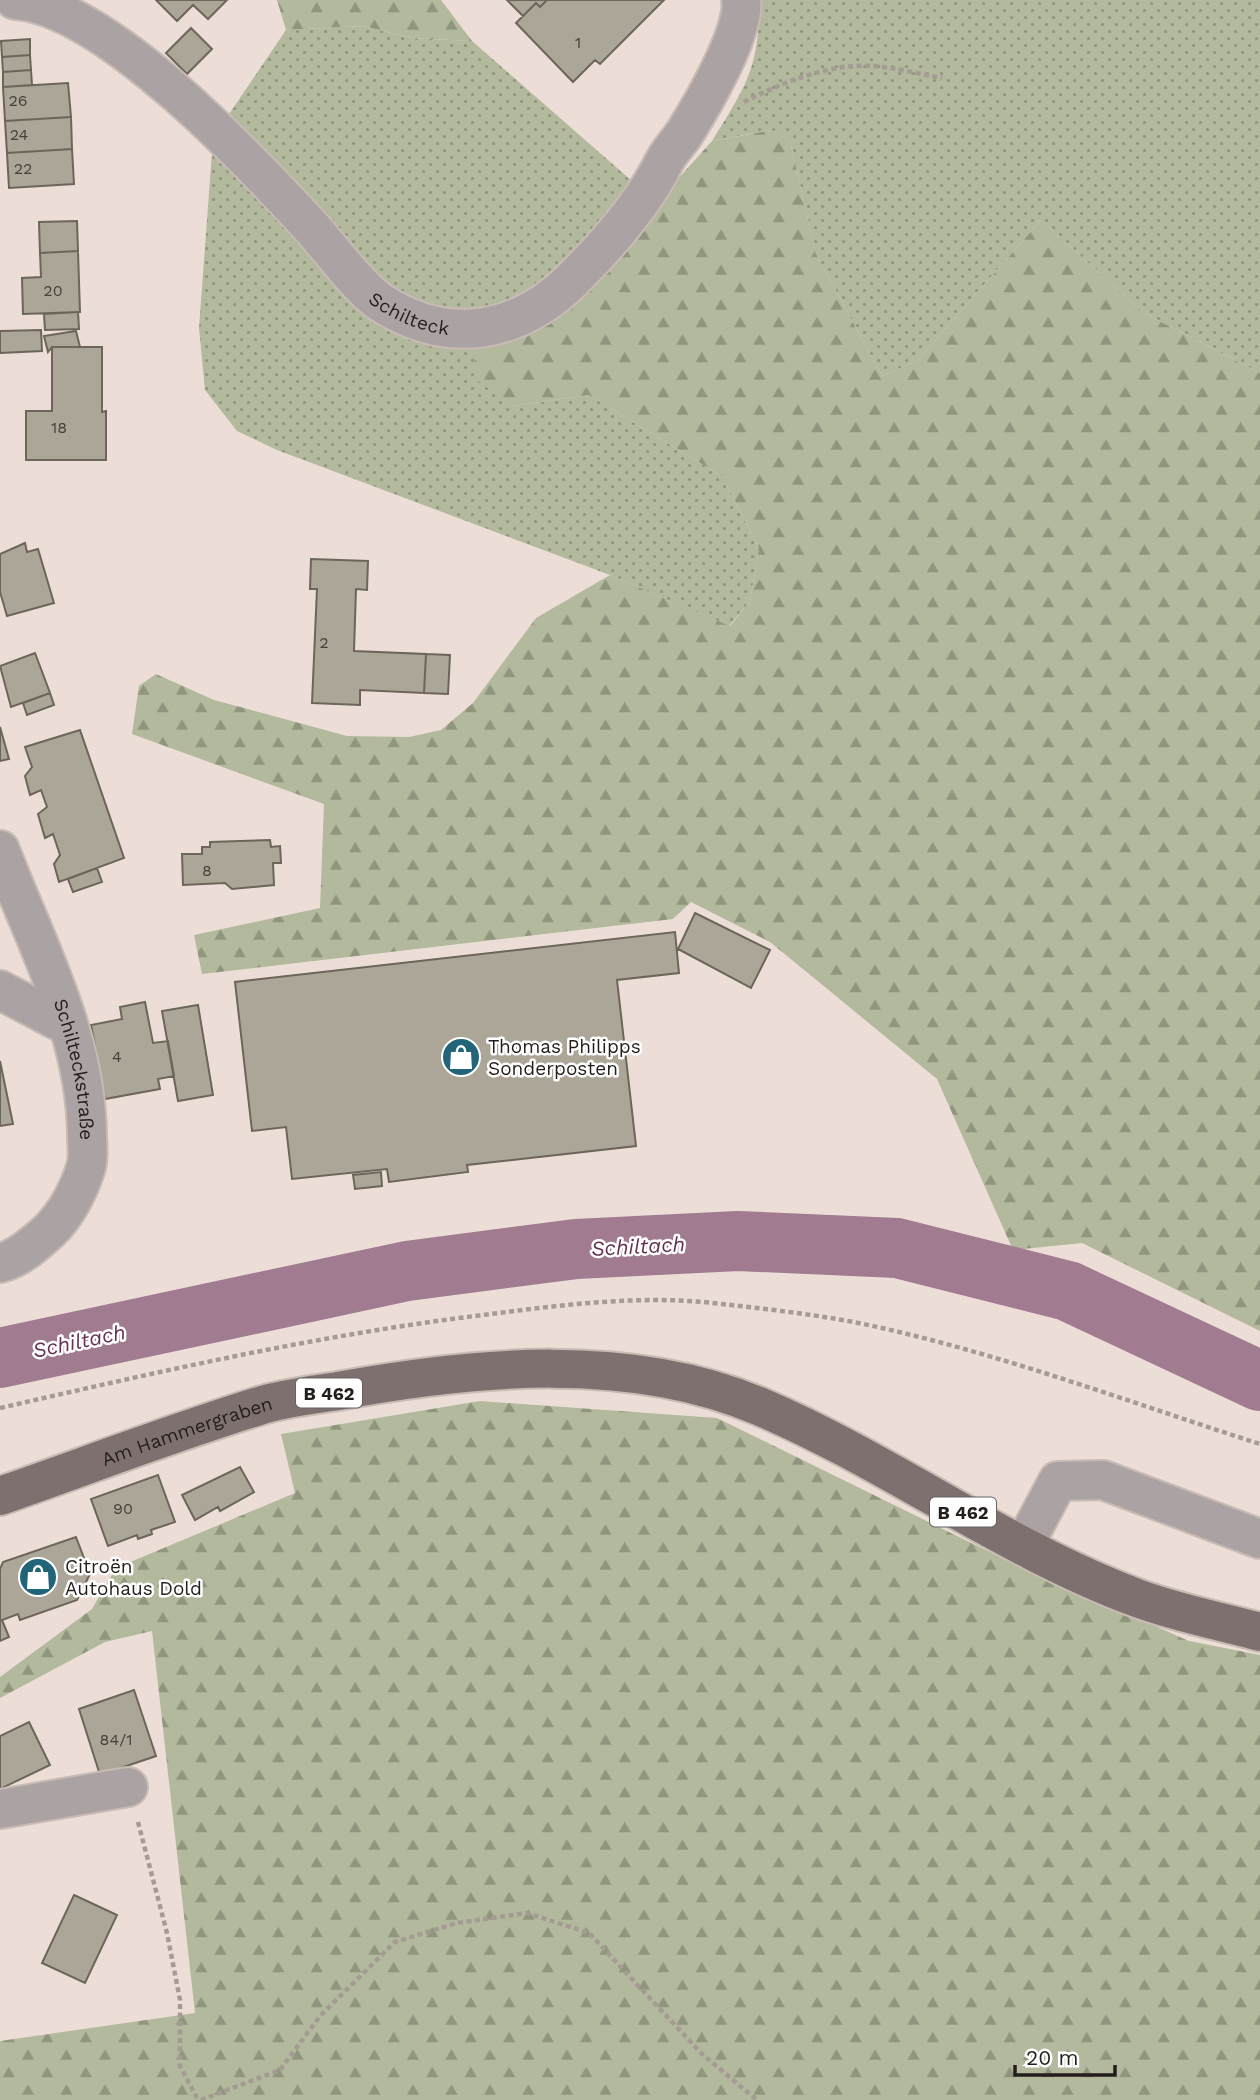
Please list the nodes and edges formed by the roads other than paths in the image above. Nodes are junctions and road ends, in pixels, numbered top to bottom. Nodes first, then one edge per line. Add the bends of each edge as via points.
1 (15, 0) edge
2 (741, 0) edge
3 (0, 850) edge
4 (0, 990) edge
5 (68, 1026) junction
6 (0, 1263) edge
7 (0, 1496) edge
8 (1260, 1539) edge
9 (1024, 1545) junction
10 (1260, 1632) edge
11 (128, 1787) road end
12 (0, 1809) edge

1 - 2 street, Schilteck via 32,1 79,23 157,74 379,301 430,326 481,329 516,320 552,300 599,253 653,185 723,66 743,10
3 - 5 street, Schilteckstraße via 45,952
4 - 5 street
5 - 6 street, Schilteckstraße via 87,1100 87,1165 58,1222 39,1240
7 - 9 main road, Am Hammergraben / B 462 via 263,1404 385,1382 486,1371 580,1371 672,1379 719,1391 819,1433
8 - 9 street via 1103,1480 1058,1481
9 - 10 main road, B 462 via 1138,1598
11 - 12 street

